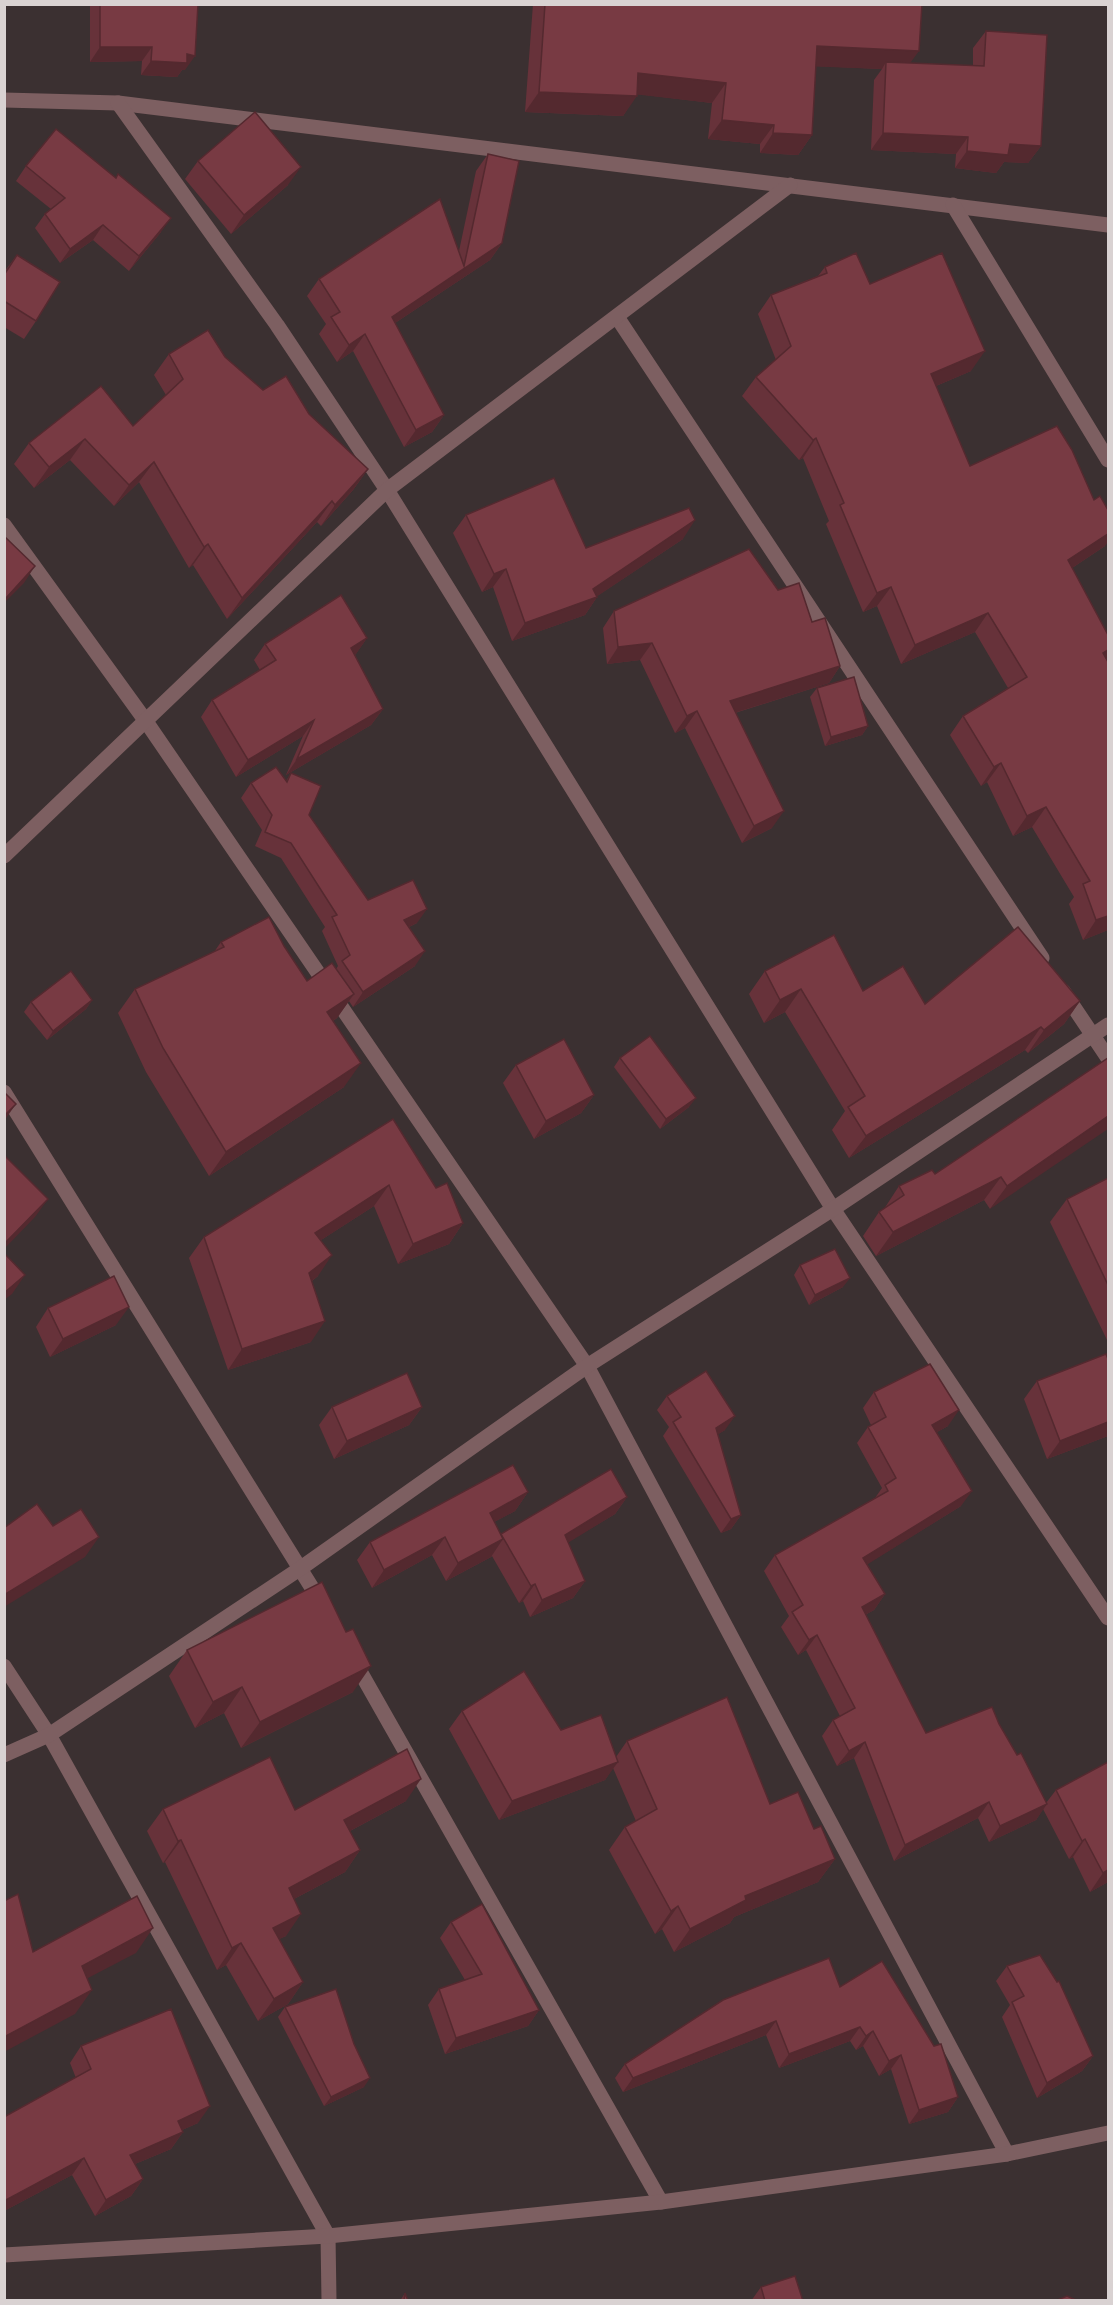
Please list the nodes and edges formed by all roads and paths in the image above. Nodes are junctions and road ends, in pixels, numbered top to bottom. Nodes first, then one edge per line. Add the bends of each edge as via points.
1 (4, 100) edge
2 (118, 103) junction
3 (790, 185) junction
4 (953, 205) junction
5 (1108, 225) edge
6 (617, 317) junction
7 (1108, 460) edge
8 (387, 490) junction
9 (4, 525) edge
10 (145, 720) junction
11 (4, 856) edge
12 (1108, 1025) edge
13 (1093, 1035) junction
14 (1108, 1058) edge
15 (4, 1092) edge
16 (833, 1209) junction
17 (587, 1366) junction
18 (301, 1568) junction
19 (1108, 1618) edge
20 (331, 1620) edge
21 (342, 1641) edge
22 (4, 1666) edge
23 (49, 1735) junction
24 (4, 1755) edge
25 (1108, 2133) edge
26 (1007, 2154) junction
27 (661, 2202) junction
28 (328, 2236) junction
29 (4, 2255) edge
30 (329, 2301) edge

1 - 2 street
2 - 3 street
2 - 8 street via 277,325
3 - 4 street
3 - 6 street
4 - 5 street
4 - 7 street
6 - 8 street
6 - 13 street
8 - 10 street
8 - 16 street
9 - 10 street
10 - 11 street
10 - 17 street
12 - 13 street
13 - 14 street
13 - 16 street
15 - 18 street
16 - 17 street
16 - 19 street
17 - 18 street
17 - 26 street
18 - 20 street
18 - 23 street
21 - 27 street
22 - 23 street
23 - 24 street
23 - 28 street
25 - 26 street
26 - 27 street
27 - 28 street
28 - 29 street
28 - 30 street

